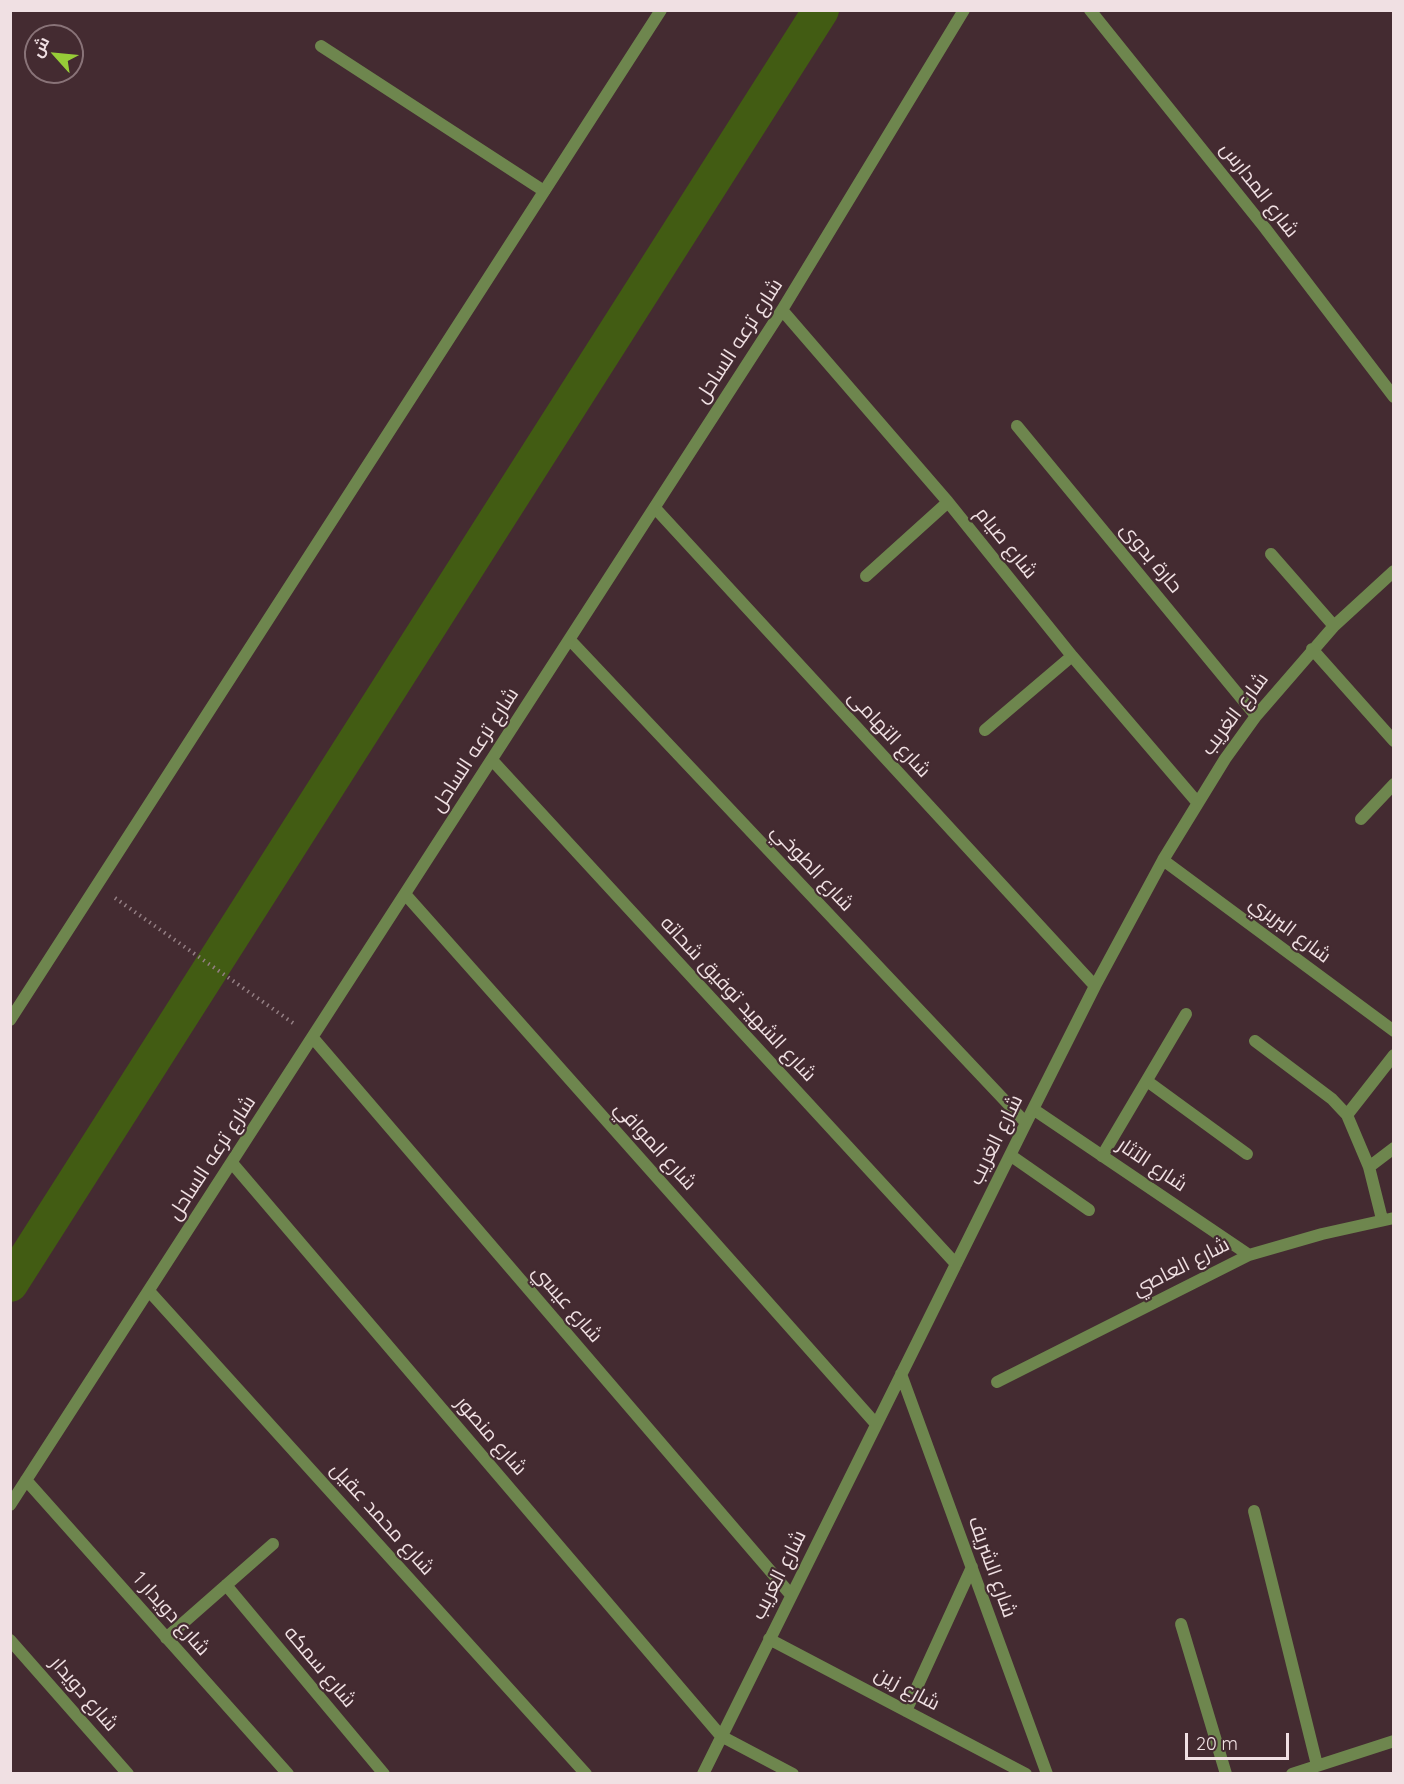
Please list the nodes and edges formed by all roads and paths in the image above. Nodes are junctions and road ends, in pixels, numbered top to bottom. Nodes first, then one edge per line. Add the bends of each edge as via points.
1 (661, 10) edge
2 (964, 10) edge
3 (1090, 10) edge
4 (321, 46) dead end
5 (544, 191) junction
6 (782, 310) junction
7 (1394, 397) edge
8 (1017, 426) dead end
9 (948, 502) junction
10 (655, 507) junction
11 (1270, 554) dead end
12 (1394, 570) edge
13 (866, 576) dead end
14 (1334, 626) junction
15 (570, 640) junction
16 (1312, 649) junction
17 (1072, 656) junction
18 (1256, 716) junction
19 (984, 730) dead end
20 (1394, 741) edge
21 (492, 760) junction
22 (1394, 784) edge
23 (1197, 802) junction
24 (1361, 819) dead end
25 (1163, 860) junction
26 (97, 885) junction
27 (405, 894) junction
28 (1095, 986) junction
29 (269, 1006) dead end
30 (1186, 1014) dead end
31 (10, 1020) edge
32 (1394, 1031) edge
33 (313, 1038) junction
34 (1255, 1041) dead end
35 (1394, 1055) edge
36 (1147, 1081) junction
37 (1033, 1109) junction
38 (1347, 1115) junction
39 (1026, 1123) junction
40 (1394, 1148) edge
41 (1247, 1154) dead end
42 (1010, 1155) junction
43 (1102, 1156) junction
44 (232, 1163) junction
45 (1369, 1167) junction
46 (1089, 1210) dead end
47 (1388, 1218) edge
48 (1249, 1255) junction
49 (956, 1264) junction
50 (149, 1291) junction
51 (901, 1374) junction
52 (997, 1382) dead end
53 (876, 1424) junction
54 (26, 1480) junction
55 (10, 1505) edge
56 (1254, 1510) dead end
57 (273, 1544) dead end
58 (972, 1567) junction
59 (226, 1585) junction
60 (791, 1595) junction
61 (1181, 1624) dead end
62 (166, 1638) junction
63 (769, 1639) junction
64 (10, 1640) edge
65 (906, 1711) junction
66 (721, 1736) junction
67 (1394, 1741) edge
68 (1317, 1766) junction
69 (128, 1773) edge
70 (288, 1773) edge
71 (384, 1773) edge
72 (586, 1773) edge
73 (703, 1773) edge
74 (793, 1773) edge
75 (1026, 1773) edge
76 (1047, 1773) edge
77 (1226, 1773) edge
78 (1292, 1773) edge

1 - 5 street
2 - 6 street, شارع ترعه الساحل
3 - 7 street, شارع المدارس
4 - 5 street
5 - 26 street
6 - 9 street, شارع صيام
6 - 10 street, شارع ترعه الساحل
8 - 18 street, حارة بدوى
9 - 13 street
9 - 17 street, شارع صيام
10 - 15 street, شارع ترعه الساحل
10 - 28 street, شارع التهامى
11 - 14 street
12 - 14 street, شارع الغريب
14 - 16 street, شارع الغريب
15 - 21 street, شارع ترعه الساحل
15 - 39 street, شارع الطوخي
16 - 18 street, شارع الغريب
16 - 20 street
17 - 19 street
17 - 23 street, شارع صيام
18 - 23 street, شارع الغريب
21 - 27 street, شارع ترعه الساحل
21 - 49 street, شارع الشهيد توفيق شحاته
22 - 24 street
23 - 25 street, شارع الغريب
25 - 28 street, شارع الغريب
25 - 32 street, شارع البربري
26 - 29 path
26 - 31 street
27 - 33 street, شارع ترعه الساحل
27 - 53 street, شارع الموافي
28 - 37 street, شارع الغريب
30 - 36 street
33 - 44 street, شارع ترعه الساحل
33 - 60 street, شارع عيسي
34 - 38 street via 1332,1099
35 - 38 street
36 - 41 street
36 - 43 street
37 - 39 street, شارع الغريب
37 - 43 street, شارع الآثار
38 - 45 street
39 - 42 street, شارع الغريب
40 - 45 street
42 - 46 street
42 - 49 street, شارع الغريب
43 - 48 street, شارع الآثار
44 - 50 street, شارع ترعه الساحل
44 - 66 street, شارع منصور
45 - 47 street
47 - 48 street, شارع العاصي
48 - 52 street, شارع العاصي
49 - 51 street, شارع الغريب
50 - 54 street, شارع ترعه الساحل
50 - 72 street, شارع محمد عقيل
51 - 53 street, شارع الغريب
51 - 58 street, شارع الشريف
53 - 60 street, شارع الغريب
54 - 55 street, شارع ترعه الساحل
54 - 62 street, شارع دويدار 1
56 - 68 street
57 - 59 street
58 - 65 street
58 - 76 street, شارع الشريف
59 - 62 street
59 - 71 street, شارع سمكه
60 - 63 street, شارع الغريب
61 - 77 street
62 - 70 street, شارع دويدار 1
63 - 65 street, شارع زين
63 - 66 street, شارع الغريب
64 - 69 street, شارع دويدار
65 - 75 street, شارع زين
66 - 73 street, شارع الغريب
66 - 74 street
67 - 68 street
68 - 78 street

